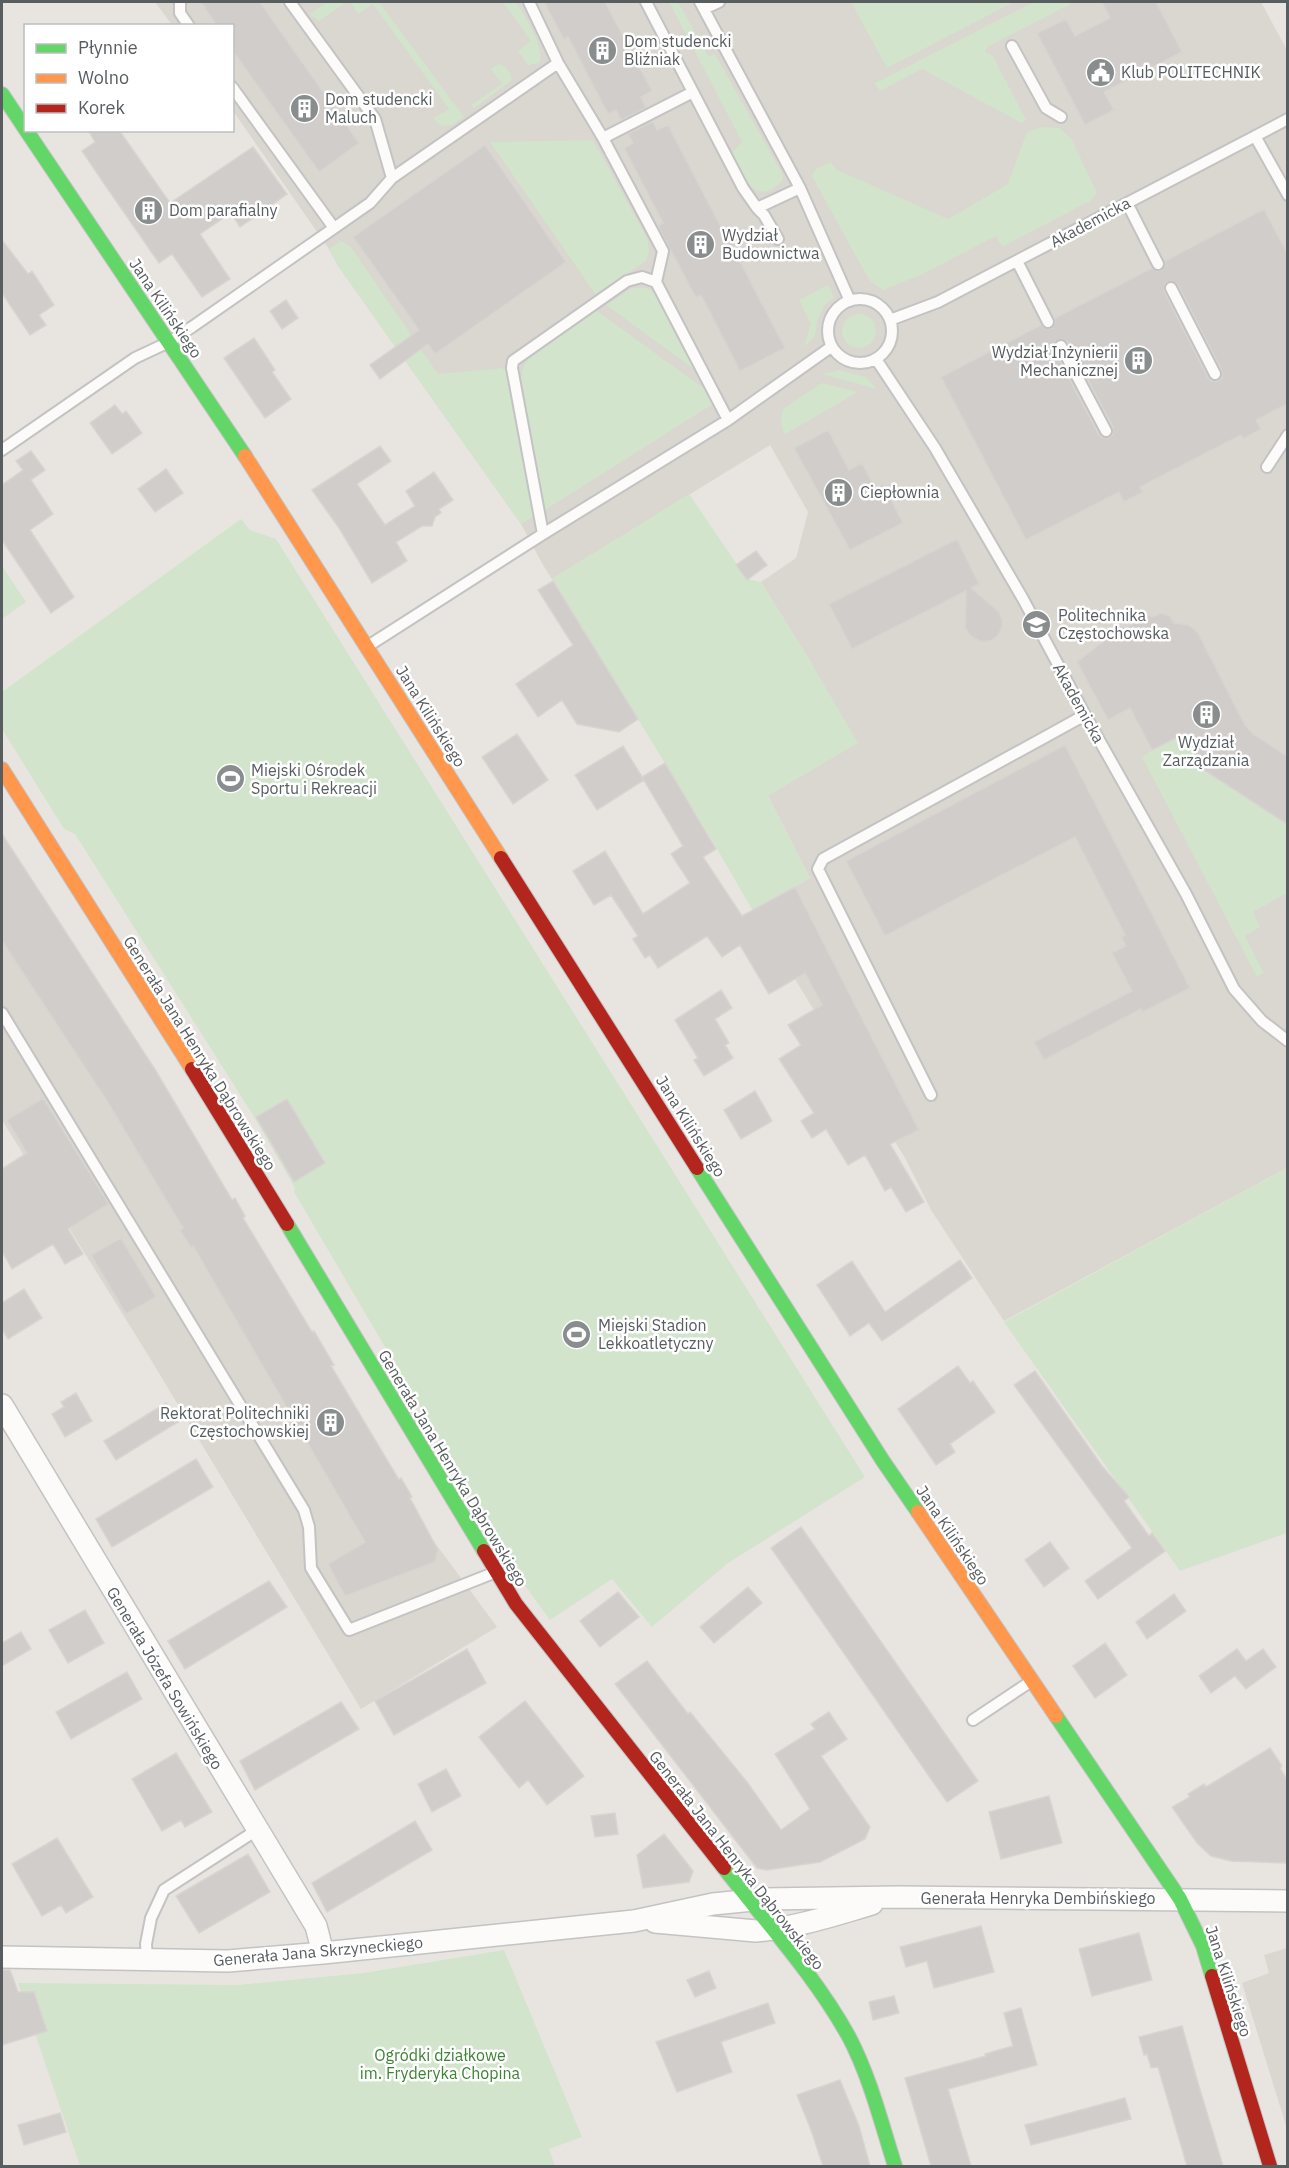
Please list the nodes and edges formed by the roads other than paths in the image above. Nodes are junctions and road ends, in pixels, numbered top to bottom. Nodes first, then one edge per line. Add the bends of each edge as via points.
1 (180, 2) edge
2 (290, 2) edge
3 (529, 2) edge
4 (646, 2) edge
5 (719, 2) edge
6 (702, 5) edge
7 (188, 24) edge
8 (1012, 46) dead end
9 (558, 63) junction
10 (234, 90) edge
11 (693, 92) junction
12 (2, 94) edge
13 (1061, 117) dead end
14 (1287, 119) edge
15 (24, 127) edge
16 (27, 132) edge
17 (1255, 136) junction
18 (603, 138) junction
19 (392, 178) junction
20 (800, 188) junction
21 (1287, 195) edge
22 (1127, 203) junction
23 (758, 208) junction
24 (334, 228) junction
25 (778, 239) dead end
26 (1017, 261) junction
27 (1158, 264) dead end
28 (656, 282) junction
29 (1171, 288) dead end
30 (850, 301) junction
31 (890, 320) junction
32 (1048, 321) dead end
33 (169, 342) junction
34 (1061, 346) dead end
35 (831, 347) junction
36 (876, 359) junction
37 (1215, 374) dead end
38 (728, 420) junction
39 (1106, 431) dead end
40 (1287, 435) edge
41 (2, 450) edge
42 (1266, 467) dead end
43 (543, 534) junction
44 (368, 646) junction
45 (1085, 715) junction
46 (2, 769) edge
47 (2, 1013) edge
48 (1287, 1041) edge
49 (931, 1095) dead end
50 (2, 1405) edge
51 (496, 1572) junction
52 (1032, 1680) junction
53 (973, 1720) dead end
54 (257, 1830) junction
55 (897, 1897) junction
56 (1180, 1899) junction
57 (749, 1900) junction
58 (1287, 1900) edge
59 (633, 1921) junction
60 (773, 1930) junction
61 (323, 1953) junction
62 (2, 1957) edge
63 (147, 1960) junction
64 (895, 2166) edge
65 (1270, 2166) edge

1 - 7 lane via 180,13
2 - 19 lane via 375,119
3 - 9 lane
4 - 11 lane
5 - 6 lane
6 - 20 lane
8 - 13 lane via 1046,108
9 - 18 lane
9 - 19 lane
10 - 24 lane
11 - 18 lane
11 - 23 lane via 743,188
12 - 15 street, Jana Kilińskiego
14 - 17 lane, Akademicka
16 - 33 street, Jana Kilińskiego
17 - 21 lane
17 - 22 lane, Akademicka
18 - 28 lane via 663,251
19 - 24 lane via 370,203
20 - 23 lane
20 - 30 lane
22 - 26 lane, Akademicka
22 - 27 lane
23 - 25 lane
24 - 33 lane
26 - 31 lane, Akademicka via 938,302
26 - 32 lane
28 - 38 lane
28 - 43 lane via 642,277 627,281 513,361
29 - 37 lane
30 - 31 lane via 877,304
30 - 35 lane via 831,316
31 - 36 lane via 892,338
33 - 41 lane via 135,358
33 - 44 street, Jana Kilińskiego
34 - 39 lane
35 - 36 lane via 846,361 866,363
35 - 38 lane
36 - 45 lane, Akademicka via 947,468
38 - 43 lane
40 - 42 lane
43 - 44 lane
44 - 52 street, Jana Kilińskiego via 883,1461
45 - 48 lane, Akademicka via 1186,894 1234,989 1262,1021
45 - 49 lane via 823,859 818,869
46 - 51 street, Generała Jana Henryka Dąbrowskiego via 228,1126
47 - 51 lane via 304,1510 311,1568 349,1630
50 - 54 street, Generała Józefa Sowińskiego
51 - 57 street, Generała Jana Henryka Dąbrowskiego via 516,1604
52 - 53 lane
52 - 56 street, Jana Kilińskiego
54 - 61 street, Generała Józefa Sowińskiego via 316,1926
54 - 63 lane via 164,1890 150,1918
55 - 56 street, Generała Henryka Dembińskiego
55 - 57 street, Generała Henryka Dembińskiego
55 - 60 street, Generała Henryka Dembińskiego
56 - 58 street, Generała Henryka Dembińskiego
56 - 65 street, Jana Kilińskiego via 1203,1946
57 - 59 street, Generała Jana Skrzyneckiego
57 - 60 street, Generała Jana Henryka Dąbrowskiego
59 - 60 street, Generała Jana Skrzyneckiego
59 - 61 street, Generała Jana Skrzyneckiego
60 - 64 street, Generała Jana Henryka Dąbrowskiego via 849,2038 868,2079
61 - 63 street, Generała Jana Skrzyneckiego via 228,1961
62 - 63 street, Generała Jana Skrzyneckiego

